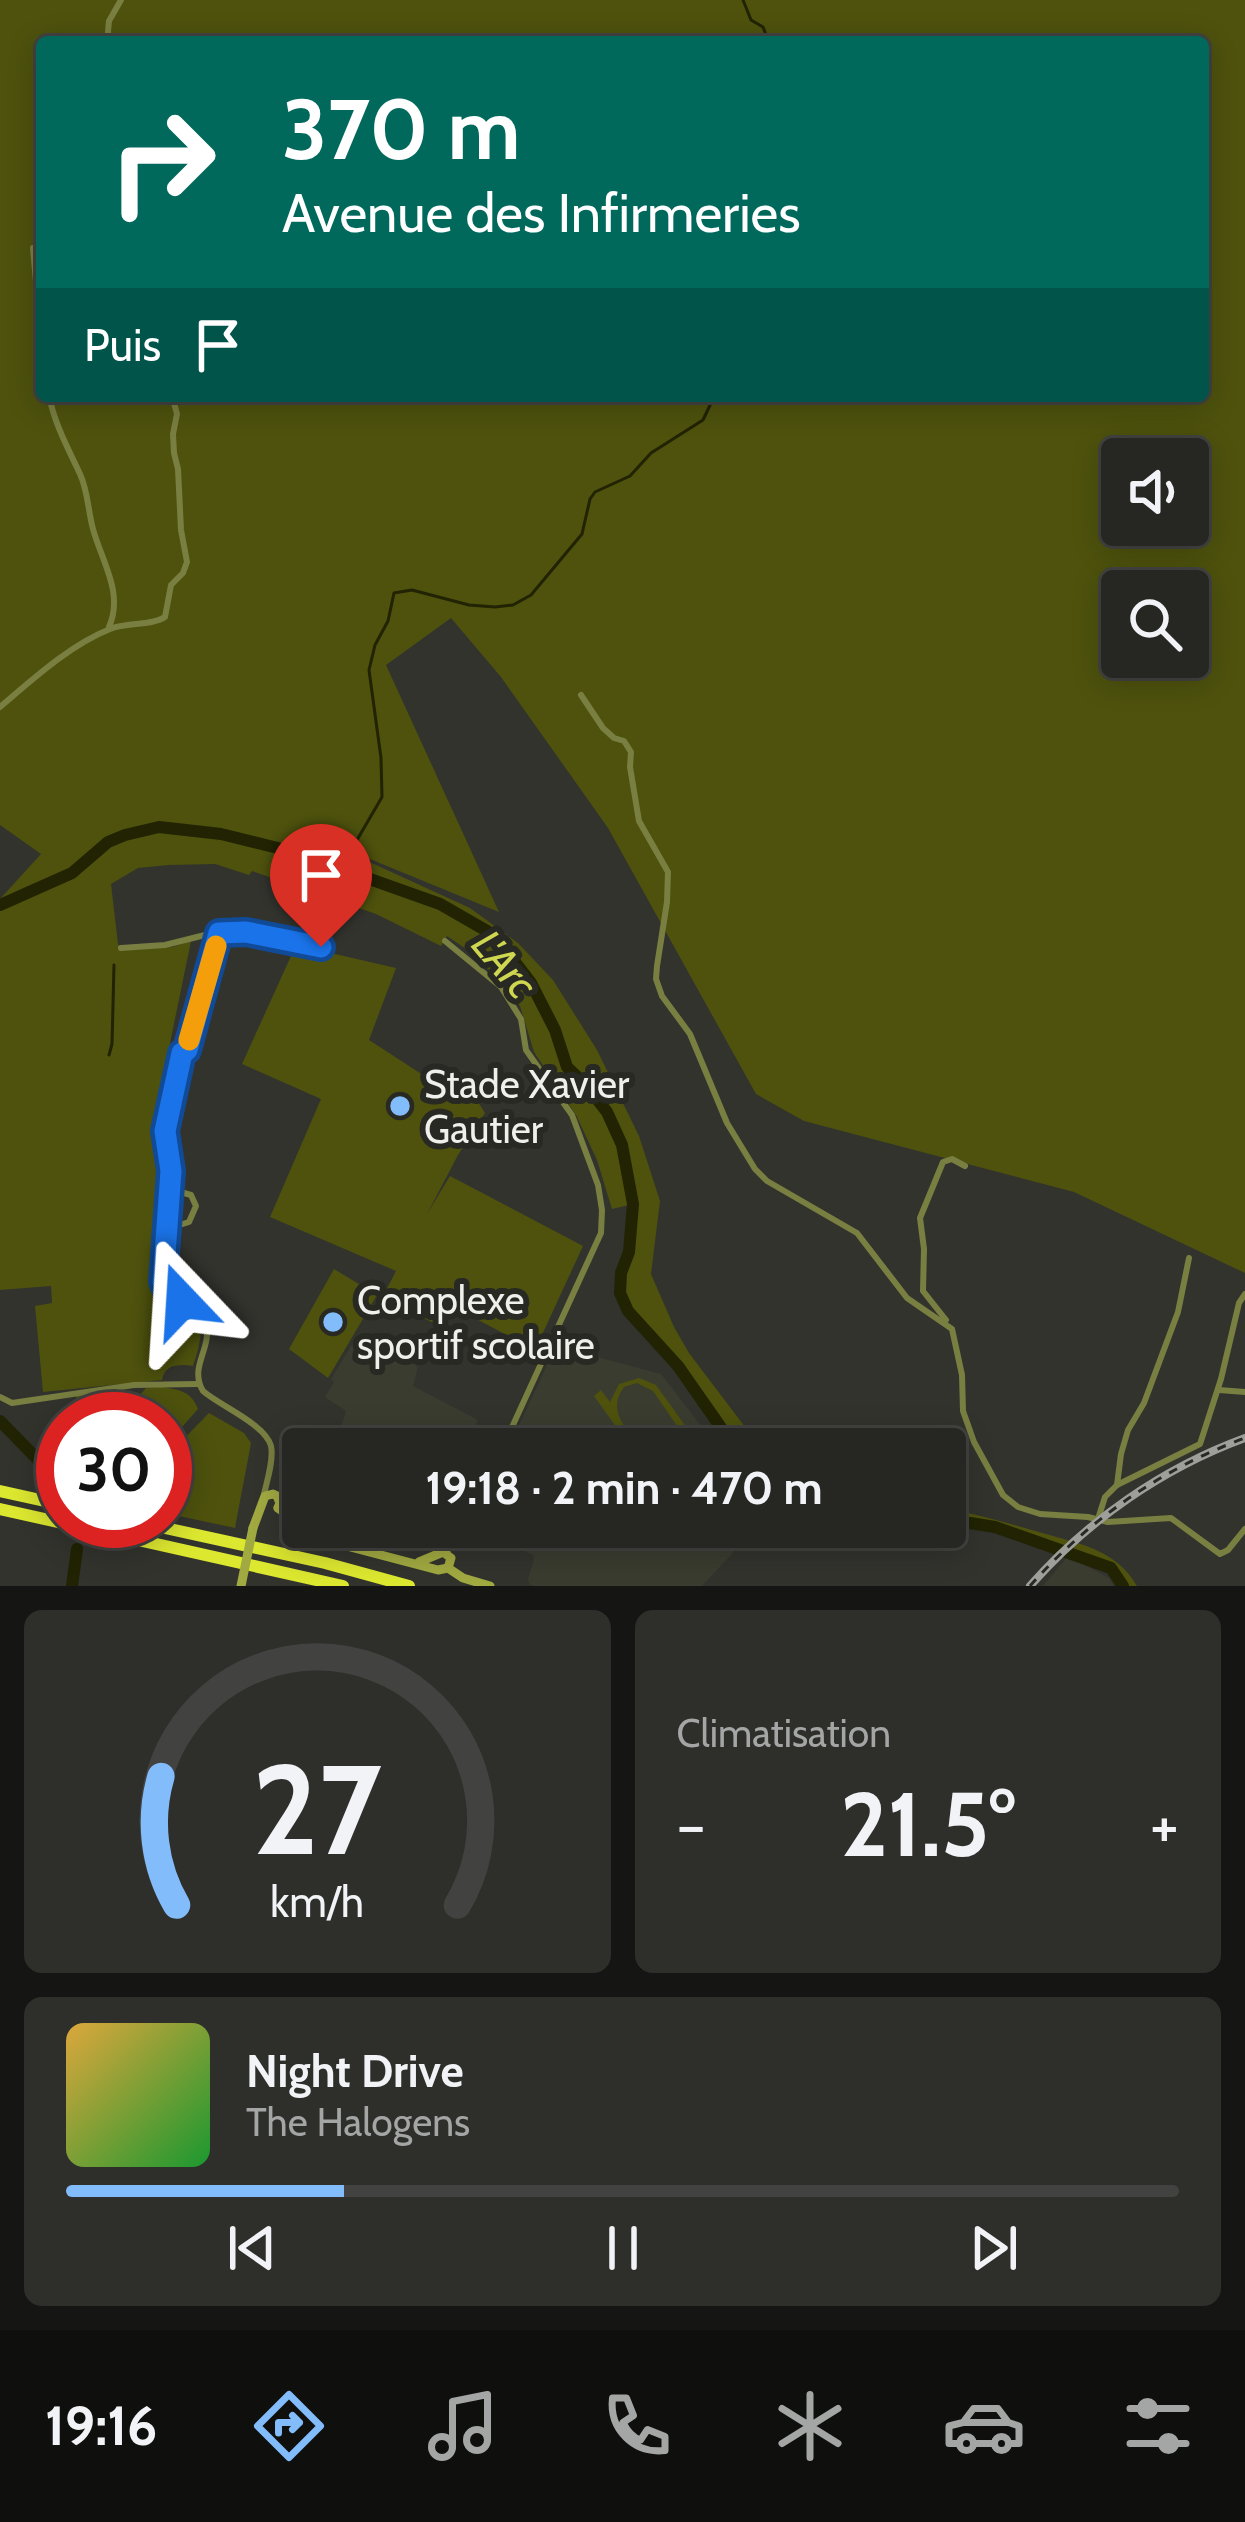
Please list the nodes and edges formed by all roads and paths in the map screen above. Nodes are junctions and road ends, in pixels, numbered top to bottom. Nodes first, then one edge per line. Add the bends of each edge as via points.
1 (121, 0) edge
2 (107, 36) edge
3 (33, 248) dead end
4 (36, 282) edge
5 (52, 402) edge
6 (174, 402) edge
7 (107, 630) junction
8 (581, 695) dead end
9 (0, 707) edge
10 (219, 933) junction
11 (445, 941) dead end
12 (321, 947) dead end
13 (121, 948) dead end
14 (965, 1166) dead end
15 (170, 1189) junction
16 (165, 1232) junction
17 (1189, 1258) dead end
18 (1245, 1294) edge
19 (947, 1324) junction
20 (198, 1384) junction
21 (1217, 1390) junction
22 (1245, 1392) edge
23 (0, 1396) edge
24 (512, 1428) edge
25 (1117, 1486) junction
26 (4, 1492) edge
27 (36, 1499) edge
28 (269, 1503) junction
29 (0, 1509) edge
30 (282, 1512) edge
31 (0, 1518) edge
32 (1098, 1519) junction
33 (1245, 1529) edge
34 (192, 1534) edge
35 (356, 1548) edge
36 (449, 1548) edge
37 (182, 1549) junction
38 (446, 1552) junction
39 (434, 1563) junction
40 (448, 1568) junction
41 (241, 1586) edge
42 (344, 1586) edge
43 (410, 1586) edge
44 (490, 1586) edge

1 - 2 street
3 - 4 street
5 - 7 street via 115,594
6 - 7 street via 188,562 165,617
7 - 9 street
8 - 19 street via 631,752 639,820 668,872 656,979 737,1140 766,1180 856,1234 907,1298
10 - 12 street
10 - 13 street
10 - 15 street via 165,1131
11 - 24 street via 501,987 520,1019 526,1050 572,1114 602,1210 601,1233
14 - 19 street via 943,1162 920,1218 923,1291
15 - 16 street
15 - 16 street via 191,1195 195,1211
16 - 20 street via 163,1282 206,1324
17 - 25 street via 1178,1312 1128,1430
18 - 21 street
19 - 32 street via 956,1336 963,1411 1003,1496 1040,1514
20 - 23 street via 12,1402
20 - 28 street via 271,1443
21 - 22 street
21 - 25 street via 1200,1444
25 - 32 street
26 - 27 highway
28 - 30 main road
28 - 41 main road, bridge via 255,1523
29 - 37 highway
31 - 37 highway
32 - 33 street via 1171,1518 1220,1554
34 - 43 highway
35 - 39 main road
36 - 38 street
37 - 42 highway
38 - 39 main road
38 - 40 main road
39 - 40 main road
40 - 44 main road

